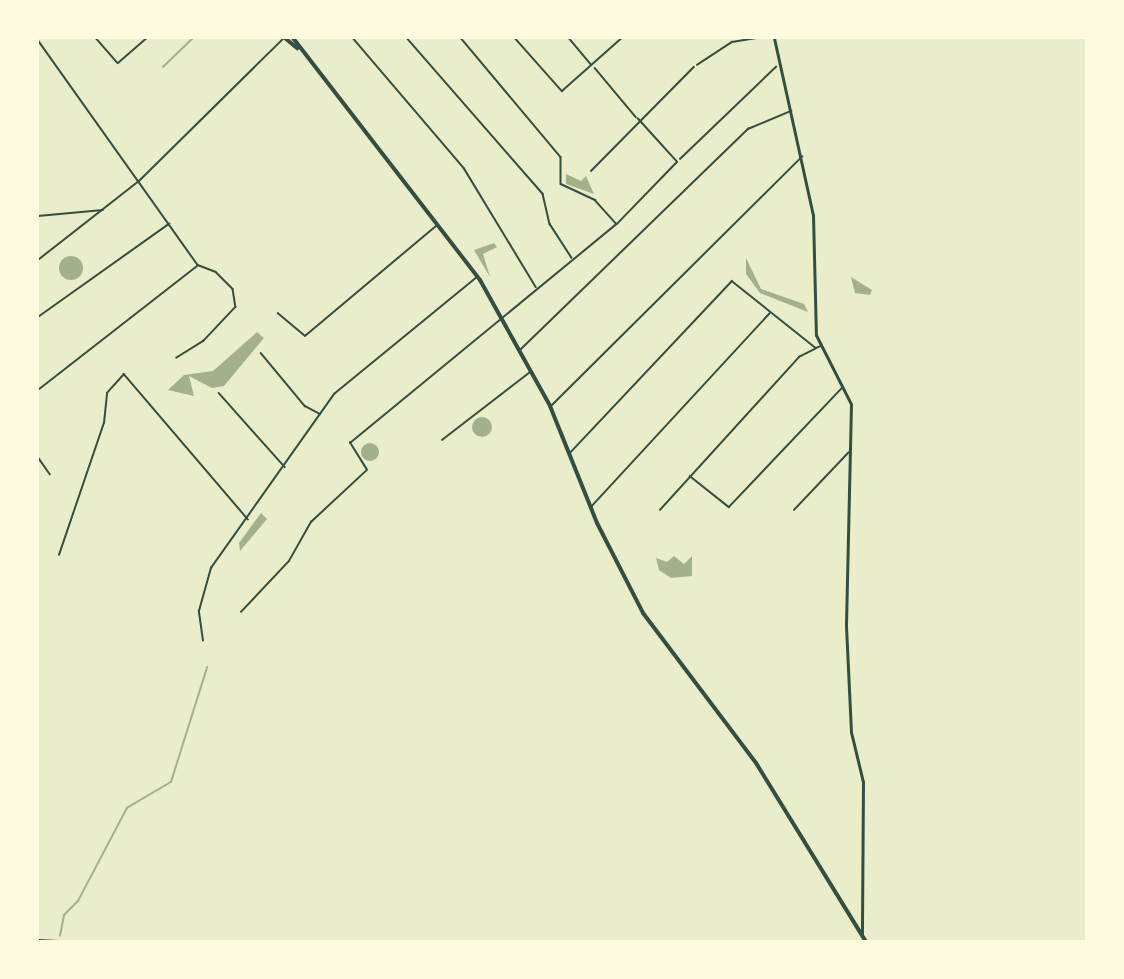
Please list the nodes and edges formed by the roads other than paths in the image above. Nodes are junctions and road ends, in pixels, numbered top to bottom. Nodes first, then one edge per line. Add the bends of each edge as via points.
1 (96, 38) edge
2 (147, 38) edge
3 (284, 38) edge
4 (292, 38) edge
5 (353, 38) edge
6 (407, 38) edge
7 (461, 38) edge
8 (515, 38) edge
9 (569, 38) edge
10 (622, 38) edge
11 (774, 38) edge
12 (38, 40) edge
13 (300, 50) junction
14 (592, 65) junction
15 (694, 68) road end
16 (791, 110) junction
17 (638, 119) junction
18 (802, 157) junction
19 (591, 171) dead end
20 (139, 181) junction
21 (104, 210) junction
22 (38, 216) edge
23 (170, 223) junction
24 (439, 224) junction
25 (617, 224) junction
26 (573, 259) junction
27 (38, 260) edge
28 (198, 265) junction
29 (477, 276) junction
30 (537, 288) junction
31 (279, 313) dead end
32 (770, 313) junction
33 (501, 316) junction
34 (38, 317) edge
35 (821, 346) junction
36 (816, 348) junction
37 (520, 350) junction
38 (261, 353) dead end
39 (177, 358) dead end
40 (532, 371) junction
41 (842, 387) junction
42 (38, 390) edge
43 (219, 393) dead end
44 (550, 406) junction
45 (321, 414) junction
46 (442, 440) dead end
47 (854, 448) junction
48 (570, 454) junction
49 (38, 457) edge
50 (285, 467) junction
51 (50, 474) dead end
52 (690, 476) junction
53 (591, 507) junction
54 (660, 510) dead end
55 (794, 510) dead end
56 (249, 519) junction
57 (59, 555) dead end
58 (241, 612) dead end
59 (203, 641) dead end
60 (862, 934) junction
61 (38, 941) edge
62 (59, 942) edge
63 (866, 942) edge

1 - 2 lane via 118,63
3 - 13 street
3 - 20 lane
4 - 13 street
5 - 30 lane via 464,168
6 - 26 lane via 543,194 550,224
7 - 25 lane via 561,157 561,184 595,200
8 - 14 lane via 562,91
9 - 14 lane
10 - 14 lane
11 - 16 street via 783,62
12 - 20 lane via 124,168
13 - 24 street
15 - 17 lane
16 - 18 street
16 - 37 lane via 748,129
17 - 19 lane
17 - 25 lane via 677,162
18 - 35 street via 813,214 816,335
18 - 44 lane
20 - 21 lane
20 - 23 lane
21 - 22 lane
21 - 27 lane
23 - 28 lane
23 - 34 lane
24 - 29 street
24 - 31 lane via 305,336
25 - 26 lane
26 - 30 lane
28 - 39 lane via 216,272 237,300 204,341
28 - 42 lane
29 - 33 street
29 - 45 lane via 334,394
30 - 33 lane
32 - 36 lane
32 - 48 lane via 732,281
32 - 53 lane
33 - 37 street
33 - 58 lane via 350,443 367,470 311,522 289,561
35 - 36 lane
35 - 41 street
36 - 52 lane via 799,357
37 - 40 street
38 - 45 lane via 305,406
40 - 44 street
40 - 46 lane
41 - 47 street via 851,404
41 - 52 lane via 729,507
43 - 50 lane
44 - 48 street
45 - 50 lane
47 - 55 lane
47 - 60 street via 846,626 851,732 863,783
48 - 53 street
49 - 51 lane
50 - 56 lane
52 - 54 lane
53 - 60 street via 657,636 756,763
56 - 57 lane via 124,374 107,393 104,423
56 - 59 lane via 204,584 199,611
60 - 63 street
61 - 62 street

